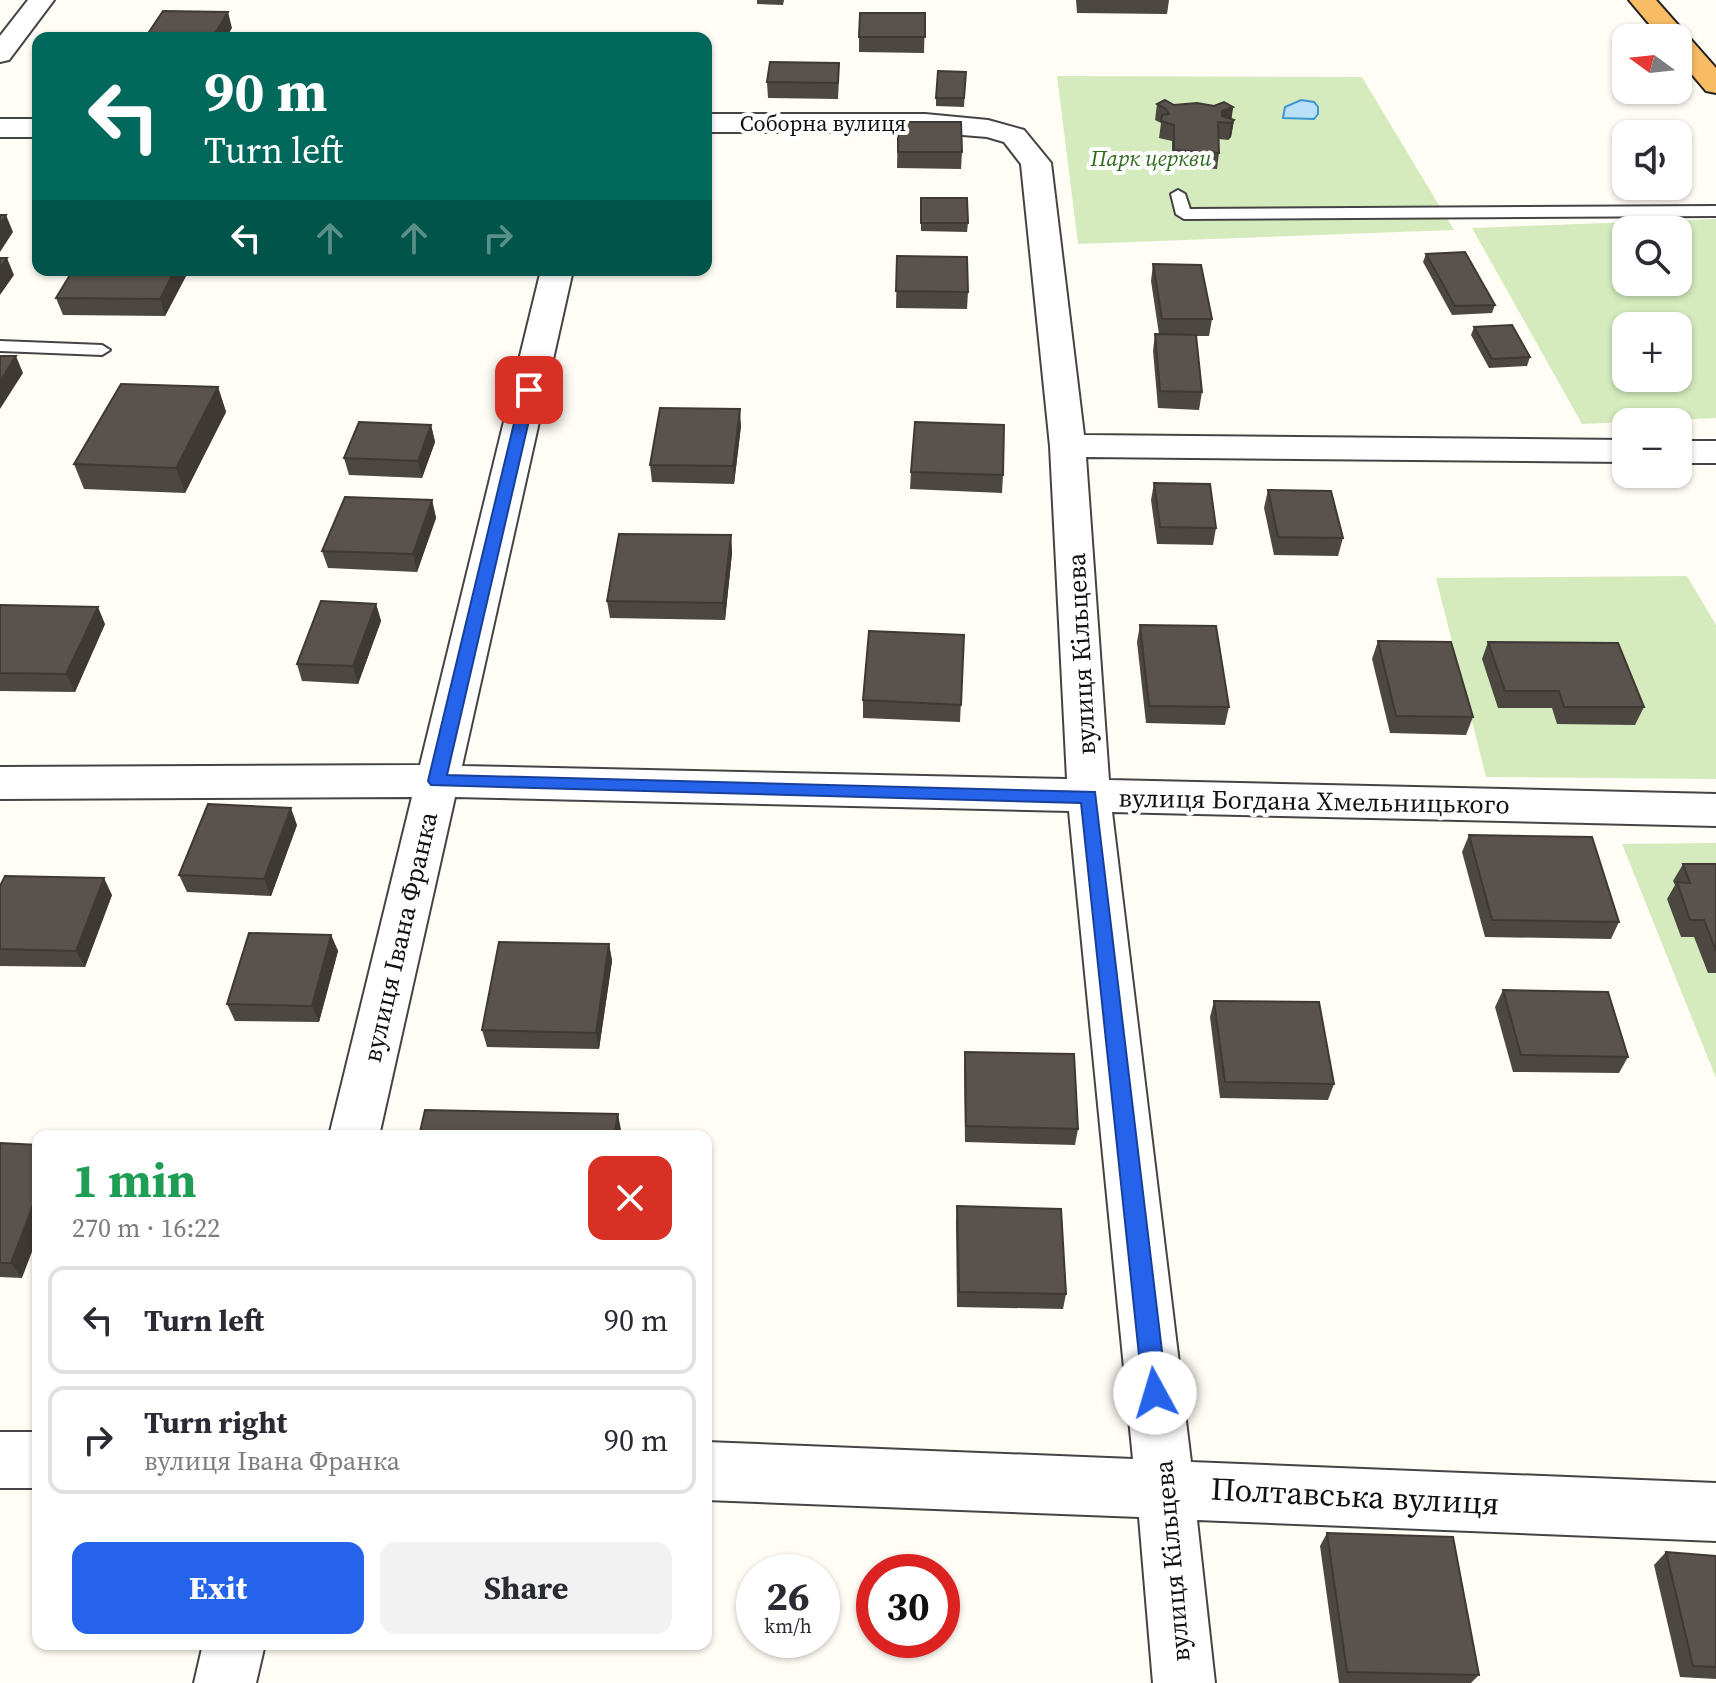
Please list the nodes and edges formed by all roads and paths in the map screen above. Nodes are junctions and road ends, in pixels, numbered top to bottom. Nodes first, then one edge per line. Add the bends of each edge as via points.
1 (41, 0) edge
2 (1642, 0) edge
3 (1663, 24) edge
4 (0, 54) edge
5 (1692, 57) edge
6 (1716, 85) edge
7 (712, 123) edge
8 (0, 128) edge
9 (32, 128) edge
10 (988, 129) joint
11 (1178, 194) dead end
12 (1716, 211) edge
13 (556, 276) edge
14 (0, 346) edge
15 (102, 350) dead end
16 (1068, 446) junction
17 (1612, 451) edge
18 (1692, 452) edge
19 (1716, 452) edge
20 (437, 781) junction
21 (0, 783) edge
22 (1089, 796) junction
23 (1716, 810) edge
24 (355, 1130) edge
25 (0, 1460) edge
26 (32, 1460) edge
27 (712, 1471) edge
28 (1165, 1488) junction
29 (1716, 1512) edge
30 (233, 1650) edge
31 (225, 1683) edge
32 (1184, 1683) edge

1 - 4 street
2 - 3 highway
5 - 6 highway
7 - 10 street, Соборна вулиця via 925,123
8 - 9 street
10 - 16 street, вулиця Кільцева via 1014,136 1036,163
11 - 12 lane via 1184,214
13 - 20 street, вулиця Івана Франка
14 - 15 lane
16 - 17 street
16 - 22 street, вулиця Кільцева
18 - 19 street
20 - 21 street, вулиця Богдана Хмельницького
20 - 22 street, вулиця Богдана Хмельницького
20 - 24 street, вулиця Івана Франка
22 - 23 street, вулиця Богдана Хмельницького
22 - 28 street, вулиця Кільцева
25 - 26 street
27 - 28 street, Полтавська вулиця
28 - 29 street, Полтавська вулиця
28 - 32 street, вулиця Кільцева
30 - 31 street

